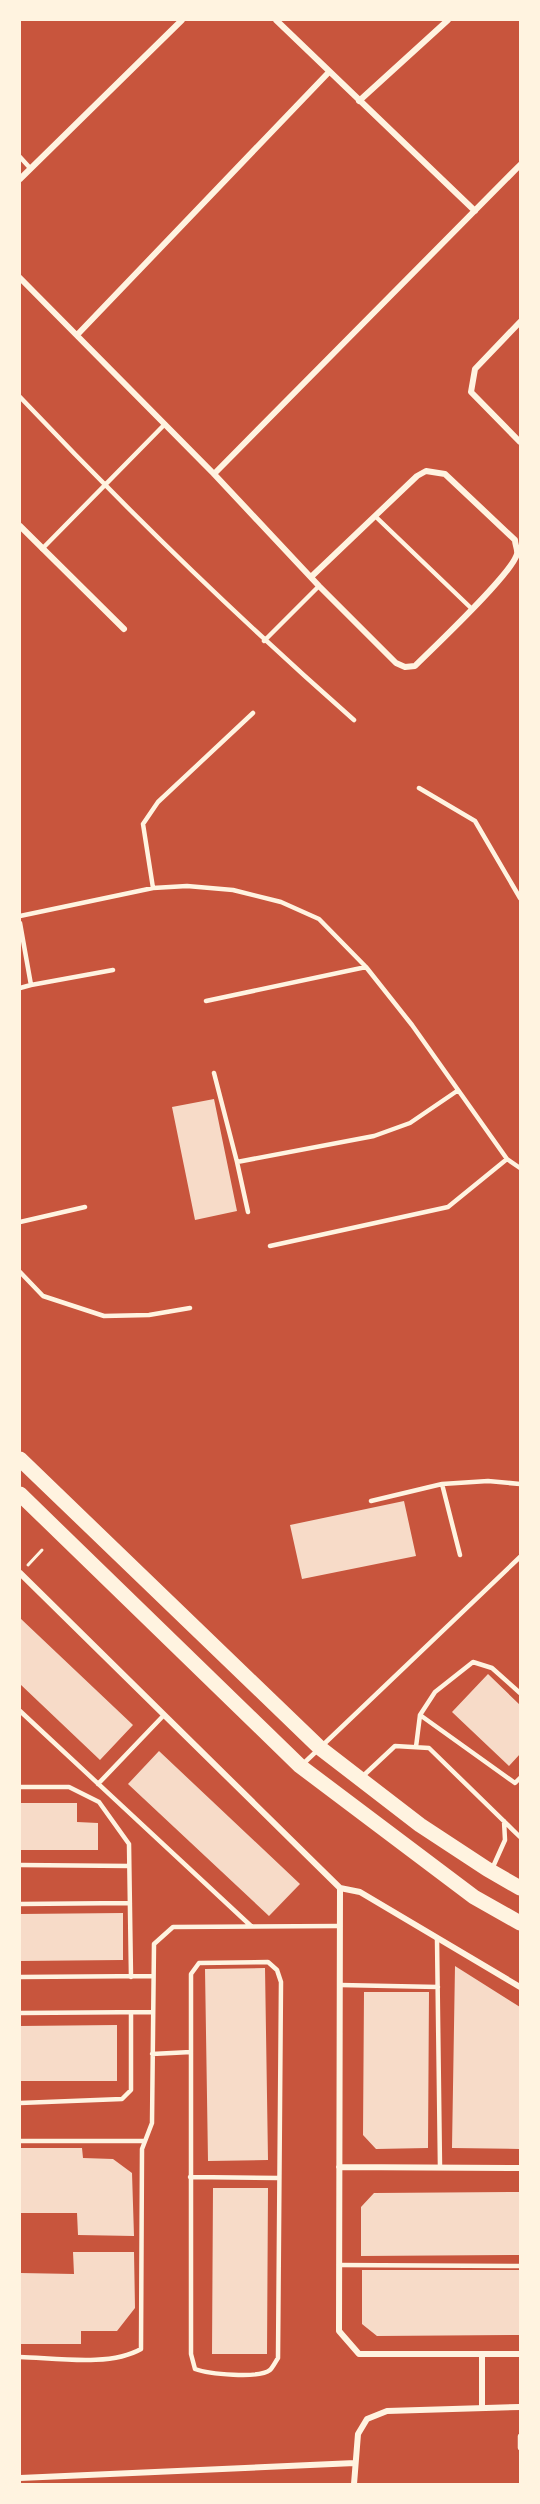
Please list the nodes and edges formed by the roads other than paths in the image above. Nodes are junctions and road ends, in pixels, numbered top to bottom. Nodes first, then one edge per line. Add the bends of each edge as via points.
1 (182, 20) edge
2 (276, 20) edge
3 (448, 20) edge
4 (329, 72) junction
5 (359, 101) junction
6 (20, 157) edge
7 (520, 165) edge
8 (30, 168) junction
9 (20, 179) edge
10 (475, 211) junction
11 (20, 278) edge
12 (520, 322) edge
13 (77, 335) junction
14 (20, 397) edge
15 (165, 424) junction
16 (520, 442) edge
17 (214, 474) junction
18 (104, 486) junction
19 (375, 516) junction
20 (20, 526) edge
21 (42, 549) junction
22 (311, 577) junction
23 (319, 586) junction
24 (472, 609) junction
25 (124, 629) dead end
26 (264, 641) junction
27 (254, 713) dead end
28 (354, 720) dead end
29 (419, 788) dead end
30 (153, 888) junction
31 (520, 898) edge
32 (20, 916) edge
33 (20, 923) edge
34 (366, 967) junction
35 (113, 970) dead end
36 (31, 985) junction
37 (20, 988) edge
38 (206, 1001) dead end
39 (214, 1072) dead end
40 (457, 1091) junction
41 (507, 1159) junction
42 (237, 1162) junction
43 (520, 1168) edge
44 (85, 1207) dead end
45 (248, 1212) dead end
46 (20, 1222) edge
47 (270, 1246) dead end
48 (20, 1272) edge
49 (190, 1308) dead end
50 (20, 1459) edge
51 (442, 1484) junction
52 (520, 1484) edge
53 (20, 1494) edge
54 (371, 1502) dead end
55 (460, 1556) dead end
56 (520, 1557) edge
57 (20, 1573) edge
58 (520, 1693) edge
59 (20, 1711) edge
60 (164, 1715) junction
61 (420, 1715) junction
62 (416, 1747) junction
63 (320, 1748) junction
64 (300, 1766) junction
65 (520, 1778) edge
66 (358, 1780) junction
67 (98, 1784) junction
68 (20, 1786) edge
69 (504, 1821) junction
70 (520, 1837) edge
71 (20, 1865) edge
72 (129, 1866) junction
73 (491, 1871) junction
74 (340, 1888) junction
75 (520, 1888) edge
76 (130, 1903) junction
77 (20, 1904) edge
78 (520, 1923) edge
79 (251, 1926) junction
80 (340, 1926) junction
81 (437, 1939) junction
82 (153, 1976) junction
83 (20, 1977) edge
84 (131, 1977) junction
85 (340, 1985) junction
86 (438, 1987) junction
87 (520, 1987) edge
88 (153, 2012) junction
89 (20, 2013) edge
90 (131, 2013) junction
91 (190, 2052) junction
92 (152, 2054) junction
93 (20, 2103) edge
94 (20, 2141) edge
95 (145, 2141) junction
96 (339, 2166) junction
97 (440, 2167) junction
98 (520, 2168) edge
99 (190, 2177) junction
100 (279, 2178) junction
101 (339, 2265) junction
102 (520, 2266) edge
103 (482, 2354) junction
104 (520, 2354) edge
105 (20, 2357) edge
106 (482, 2407) junction
107 (520, 2407) edge
108 (520, 2436) edge
109 (520, 2448) edge
110 (355, 2463) junction
111 (20, 2478) edge
112 (354, 2484) edge

1 - 8 street
2 - 4 street
3 - 5 street
4 - 5 street
4 - 13 street
5 - 10 street
6 - 8 lane
7 - 10 street
8 - 9 street
10 - 17 street
11 - 13 street
12 - 16 street via 475,369 471,392
13 - 15 street
14 - 18 lane
15 - 17 street
15 - 18 lane
17 - 22 street
18 - 21 lane
18 - 26 lane
19 - 22 street
19 - 24 lane
19 - 24 street via 417,476 426,471 446,474 514,540 517,553
20 - 21 street
21 - 25 street
22 - 23 street
23 - 24 street via 396,663 405,667 415,666
23 - 26 lane
26 - 28 lane
27 - 30 lane via 158,802 143,825
29 - 31 lane via 475,821
30 - 32 lane
30 - 34 lane via 233,890 281,902 319,919
33 - 36 lane
34 - 38 lane
34 - 40 lane
35 - 36 lane
36 - 37 lane
39 - 42 lane
40 - 41 lane
40 - 42 lane via 410,1124 374,1136
41 - 43 lane
41 - 47 lane via 448,1207
42 - 45 lane
44 - 46 lane
48 - 49 lane via 43,1296 104,1316 149,1315
50 - 63 main road
51 - 52 lane
51 - 54 lane
51 - 55 lane
53 - 64 main road
56 - 63 lane
57 - 60 street
58 - 61 lane via 492,1668 473,1662 435,1692
59 - 67 lane
60 - 67 lane
60 - 74 street
61 - 62 lane
61 - 65 lane via 515,1783
62 - 66 lane via 395,1746
62 - 69 lane via 429,1748
63 - 64 lane
63 - 66 main road
64 - 78 main road via 474,1897
66 - 73 main road
67 - 79 lane
68 - 72 lane via 69,1787 99,1802 129,1844
69 - 70 lane
69 - 73 lane via 505,1840
71 - 72 lane
72 - 76 lane
73 - 75 main road
74 - 80 street
74 - 81 street via 360,1892
76 - 77 lane
76 - 84 lane
79 - 80 lane
79 - 82 lane via 173,1927 154,1944
80 - 85 street
81 - 86 lane
81 - 87 street
82 - 84 lane
82 - 88 lane
83 - 84 lane
85 - 86 lane
85 - 96 street
86 - 97 lane
88 - 90 lane
88 - 92 lane
89 - 90 lane
90 - 93 lane via 131,2090 122,2099
91 - 92 lane
91 - 99 lane
91 - 100 lane via 192,1974 199,1963 268,1962 277,1970 281,1982
92 - 95 lane via 152,2123
94 - 95 lane
95 - 105 lane via 141,2349 110,2359
96 - 97 street
96 - 101 street
97 - 98 street
99 - 100 lane
99 - 100 lane via 195,2369 237,2374 270,2370 278,2358
101 - 102 lane
101 - 103 street via 339,2331 359,2354
103 - 104 street
103 - 106 street
106 - 107 street
106 - 110 street via 387,2411 368,2419 358,2434
108 - 109 lane
110 - 111 street
110 - 112 street

